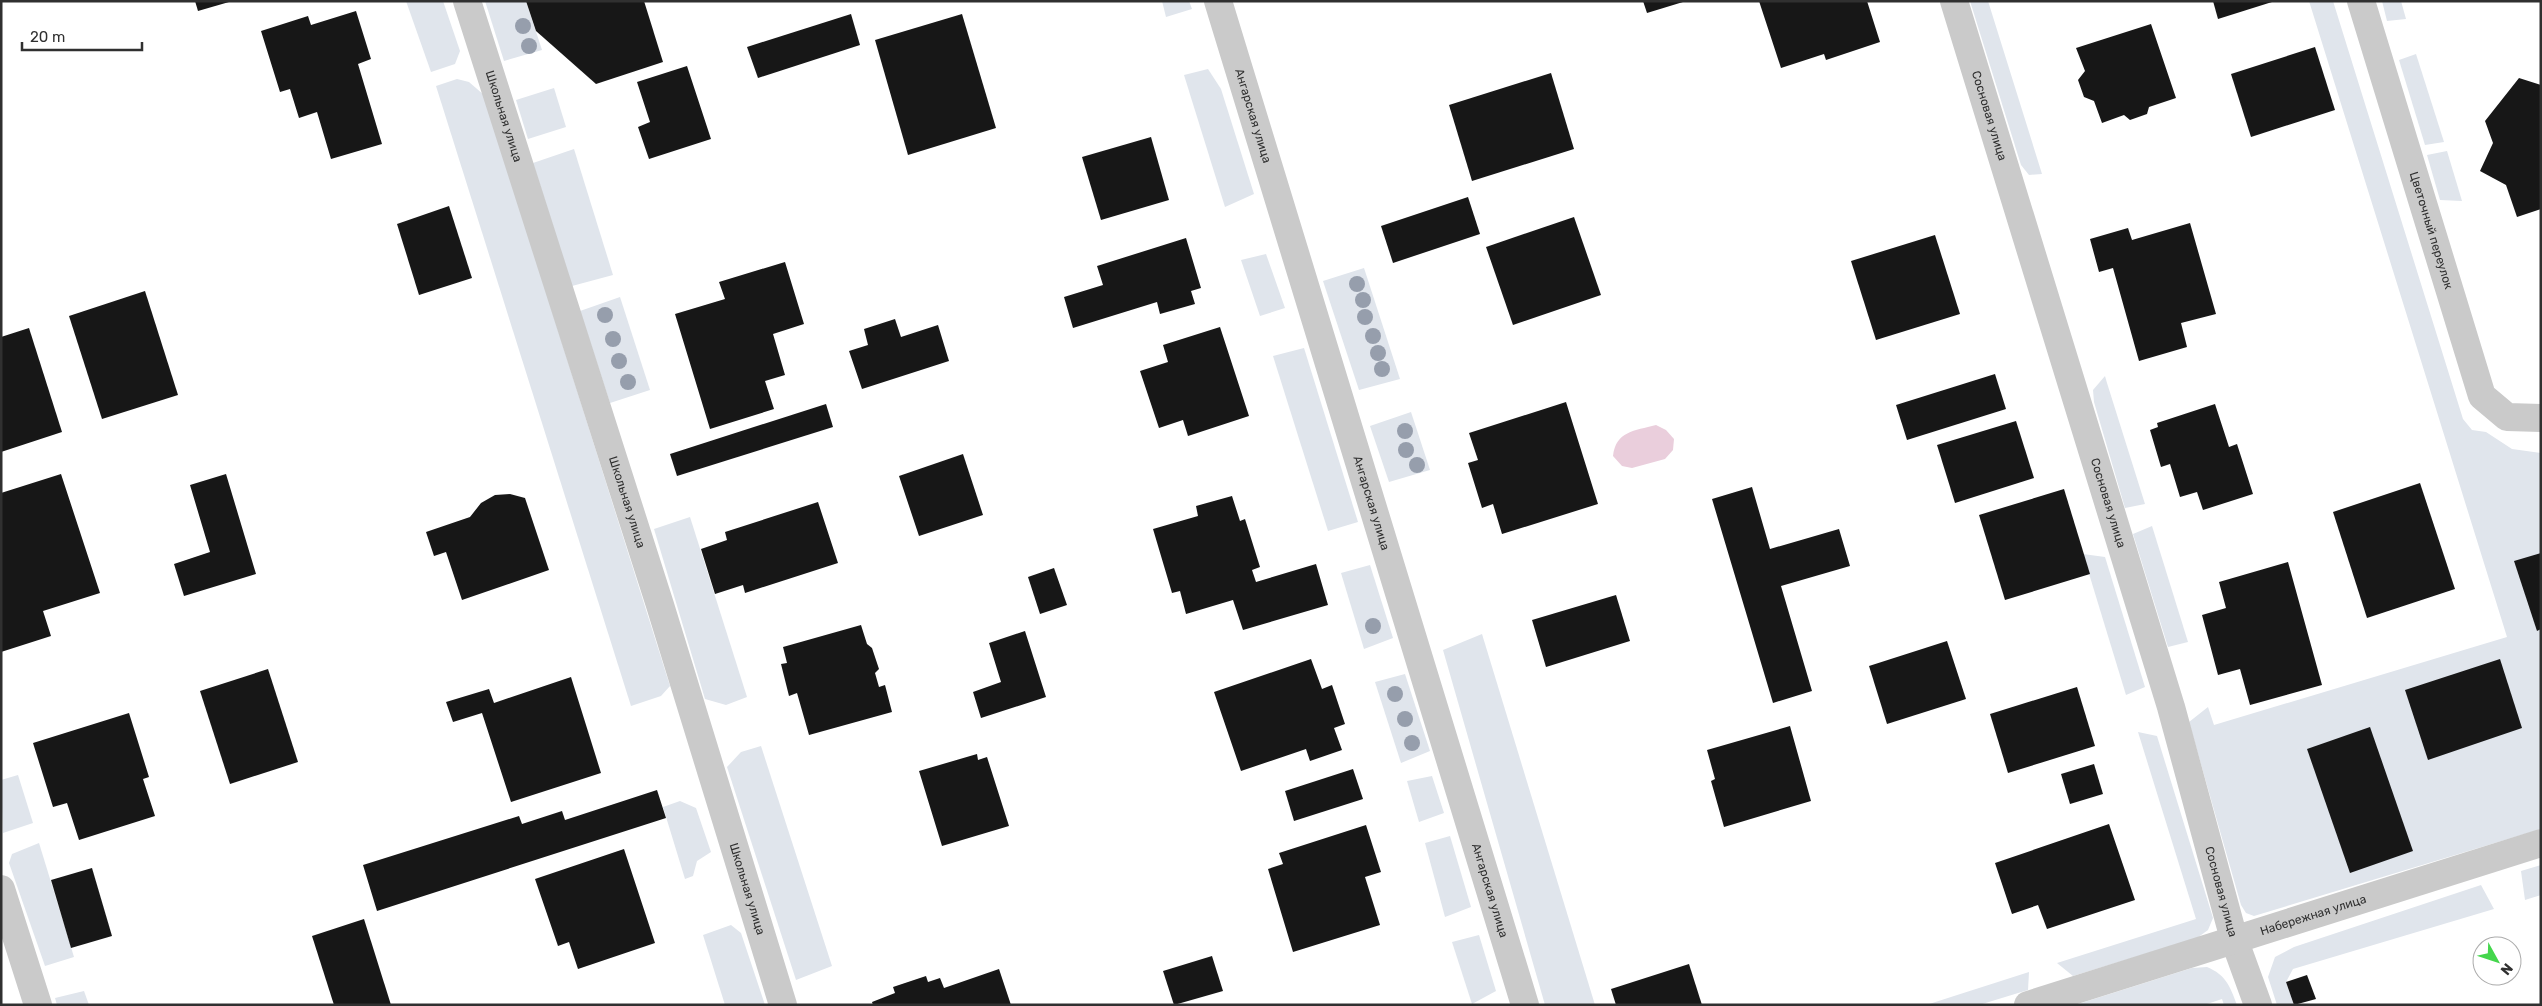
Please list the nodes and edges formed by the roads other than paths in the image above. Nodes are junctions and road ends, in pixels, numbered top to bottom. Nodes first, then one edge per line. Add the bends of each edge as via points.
1 (467, 1) edge
2 (1218, 1) edge
3 (1954, 1) edge
4 (2361, 1) edge
5 (2541, 418) edge
6 (2541, 843) edge
7 (1, 889) edge
8 (2234, 939) junction
9 (38, 1005) edge
10 (783, 1005) edge
11 (1525, 1005) edge
12 (2028, 1005) edge
13 (2258, 1005) edge

1 - 10 street, Школьная улица via 663,615
2 - 11 street, Ангарская улица
3 - 8 street, Сосновая улица via 2171,707
4 - 5 street, Цветочный переулок via 2482,396 2507,417
6 - 8 street, Набережная улица
7 - 9 street
8 - 12 street, Набережная улица
8 - 13 street, Сосновая улица

